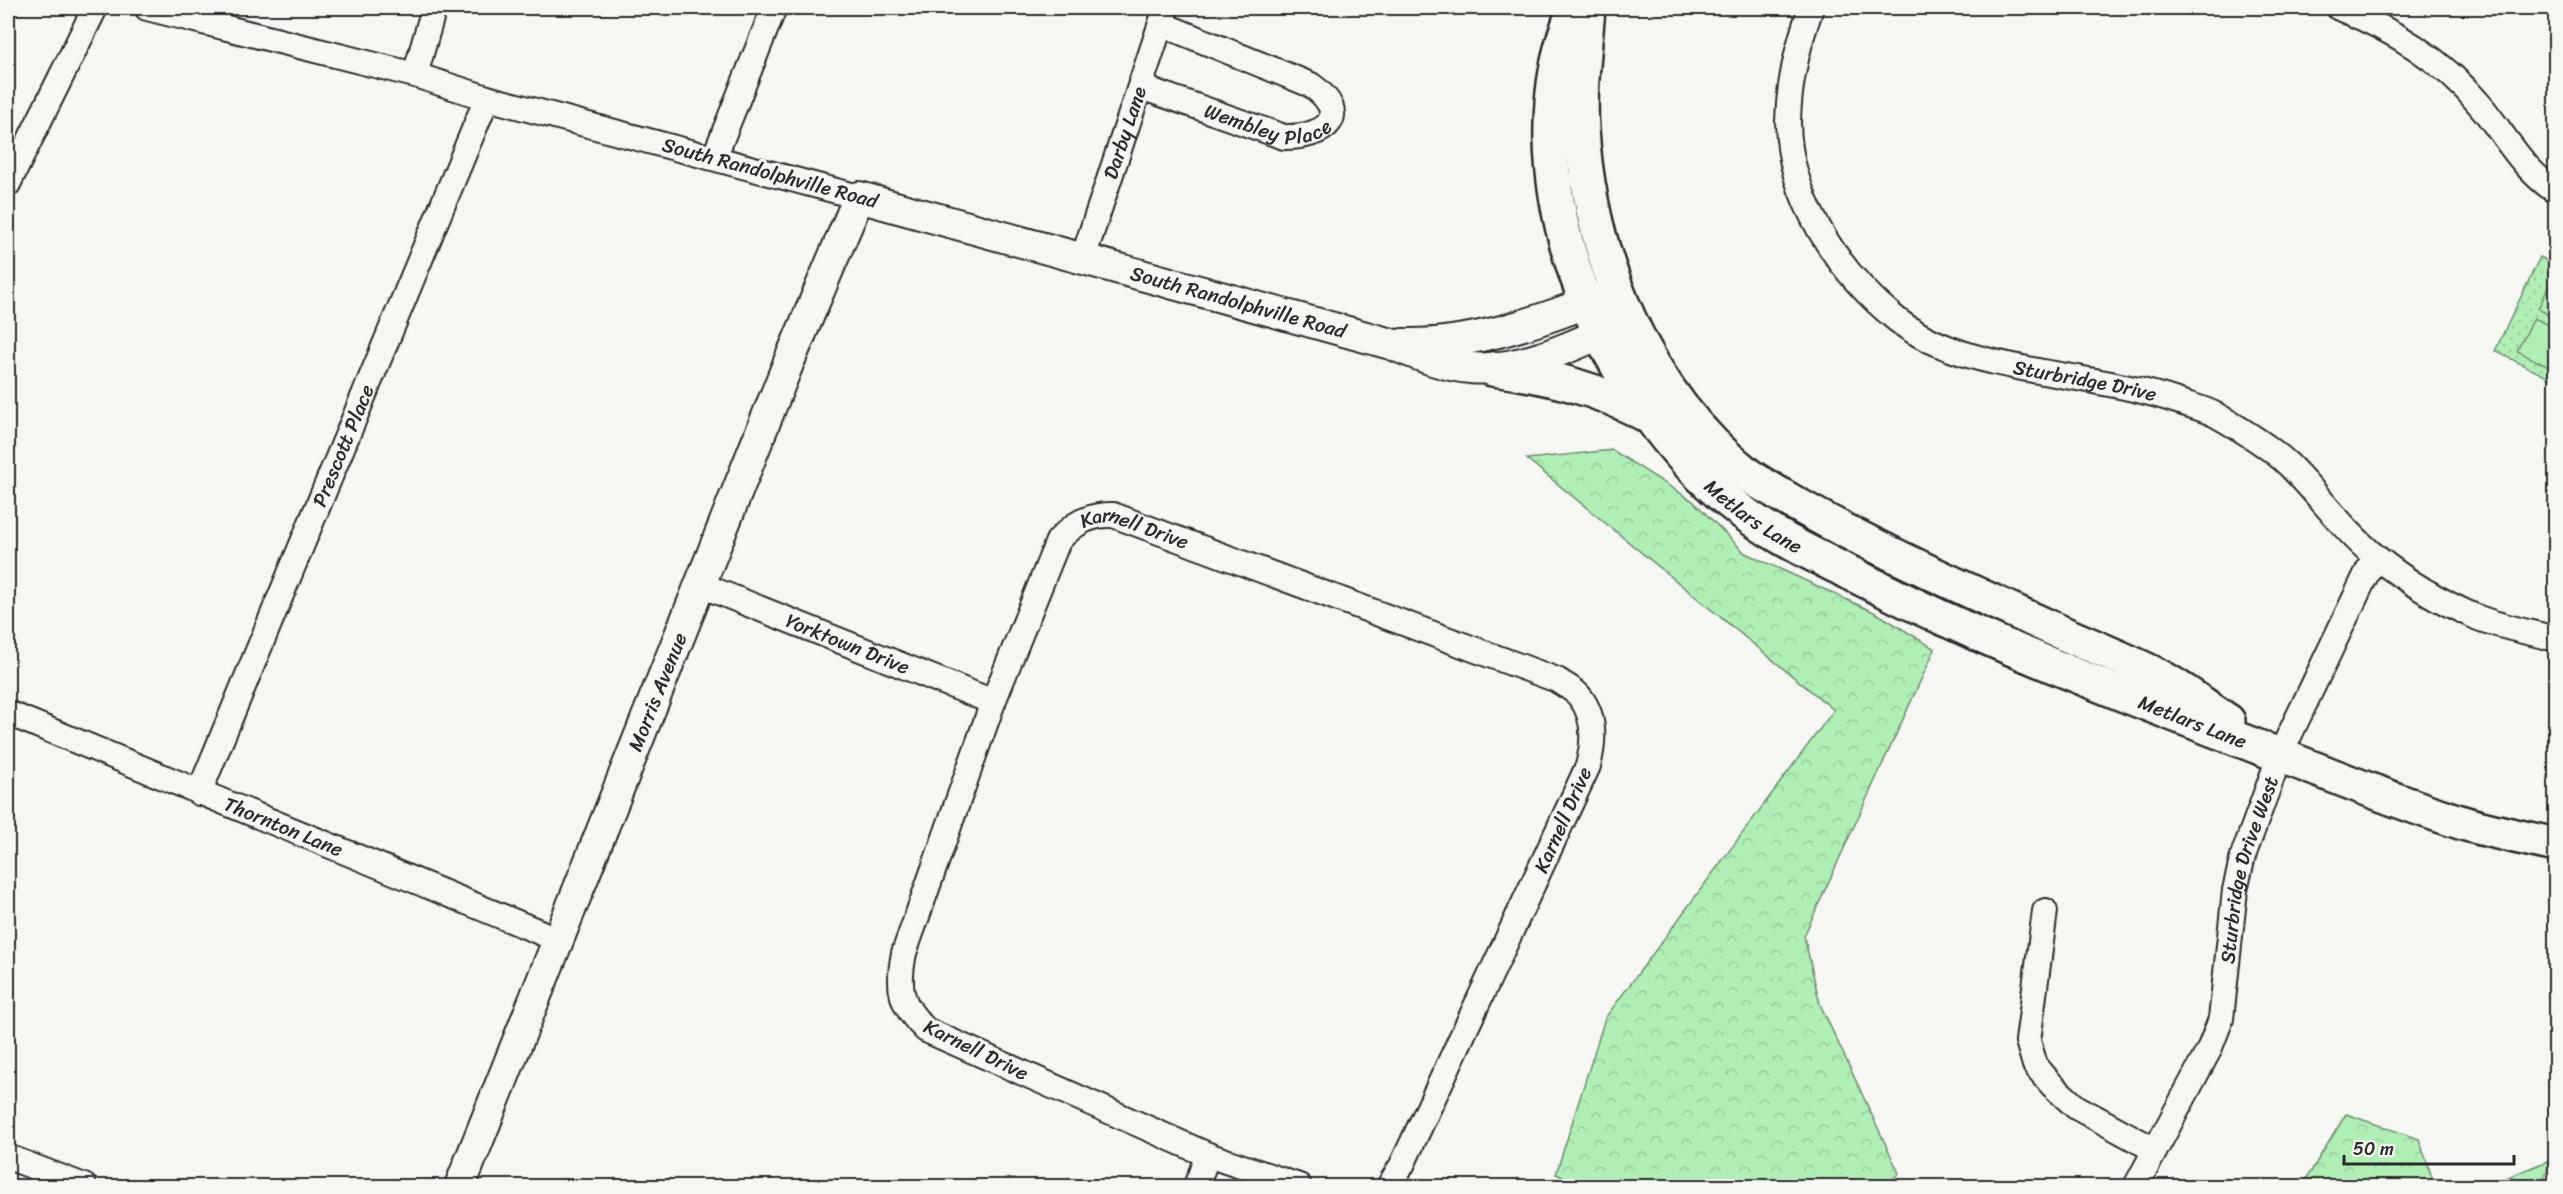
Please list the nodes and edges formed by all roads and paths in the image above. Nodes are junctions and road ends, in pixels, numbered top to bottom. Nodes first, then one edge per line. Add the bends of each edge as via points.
1 (95, 8) edge
2 (147, 8) edge
3 (434, 8) edge
4 (774, 8) edge
5 (1575, 8) edge
6 (1588, 8) edge
7 (1811, 8) edge
8 (2339, 8) edge
9 (1163, 16) edge
10 (415, 75) junction
11 (1141, 87) junction
12 (487, 98) junction
13 (714, 158) junction
14 (8, 184) edge
15 (2556, 190) edge
16 (858, 197) junction
17 (1083, 258) junction
18 (1616, 291) junction
19 (1585, 303) junction
20 (1615, 327) junction
21 (1391, 344) junction
22 (1492, 369) junction
23 (1653, 419) junction
24 (2375, 556) junction
25 (701, 585) junction
26 (2556, 639) edge
27 (993, 702) junction
28 (8, 713) edge
29 (2280, 755) junction
30 (199, 793) junction
31 (2556, 845) edge
32 (2045, 912) dead end
33 (559, 940) junction
34 (2156, 1150) junction
35 (1208, 1155) junction
36 (8, 1157) edge
37 (84, 1186) edge
38 (460, 1186) edge
39 (1196, 1186) edge
40 (1299, 1186) edge
41 (1389, 1186) edge
42 (2136, 1186) edge

1 - 14 street
2 - 10 street, South Randolphville Road
3 - 10 street
4 - 13 street
5 - 19 main road, Metlars Lane via 1564,32 1554,73 1551,147 1559,210
6 - 18 main road, Metlars Lane via 1582,75 1584,161 1598,234
7 - 24 street, Sturbridge Drive via 1798,44 1791,81 1788,122 1792,159 1819,229 1868,294 1897,320 1931,341 1972,356 2121,385 2212,413 2287,463
8 - 15 street via 2379,24 2427,55 2480,104 2518,156
9 - 11 street, Darby Lane
9 - 11 street, Wembley Place via 1311,85 1331,104 1331,116 1328,125 1318,133 1302,138 1284,137
10 - 12 street, South Randolphville Road
11 - 17 street, Darby Lane
12 - 13 street, South Randolphville Road
12 - 30 street, Prescott Place
13 - 16 street, South Randolphville Road
16 - 17 street, South Randolphville Road
16 - 25 street, Morris Avenue
17 - 21 street, South Randolphville Road
18 - 19 street, South Randolphville Road
18 - 20 main road, Metlars Lane
19 - 20 main road, Metlars Lane
19 - 21 street, South Randolphville Road via 1476,337 1420,345
20 - 22 street, South Randolphville Road via 1562,351
20 - 23 main road, Metlars Lane
20 - 29 main road, Metlars Lane via 1657,369 1715,445 1749,475 1829,523 2158,676
21 - 22 street, South Randolphville Road via 1469,369
22 - 23 main road via 1592,389
23 - 29 main road, Metlars Lane via 1725,499 1768,530 1823,560 2023,654
24 - 26 street, Sturbridge Drive via 2425,591 2477,617
24 - 29 street, Sturbridge Drive West
25 - 27 street, Yorktown Drive
25 - 33 street, Morris Avenue
27 - 35 street, Karnell Drive via 904,953 901,997 926,1030
27 - 41 street, Karnell Drive via 1058,541 1071,526 1101,514 1113,515 1557,680 1580,696 1591,718 1594,746 1588,766
28 - 30 street, Thornton Lane
29 - 31 main road, Metlars Lane via 2466,824
29 - 34 street, Sturbridge Drive West via 2242,856 2221,1019 2210,1050
30 - 33 street, Thornton Lane
32 - 34 street via 2028,1041 2035,1065 2076,1107
33 - 38 street, Morris Avenue
34 - 42 street, Sturbridge Drive West
35 - 39 street
35 - 40 street, Karnell Drive
36 - 37 street

